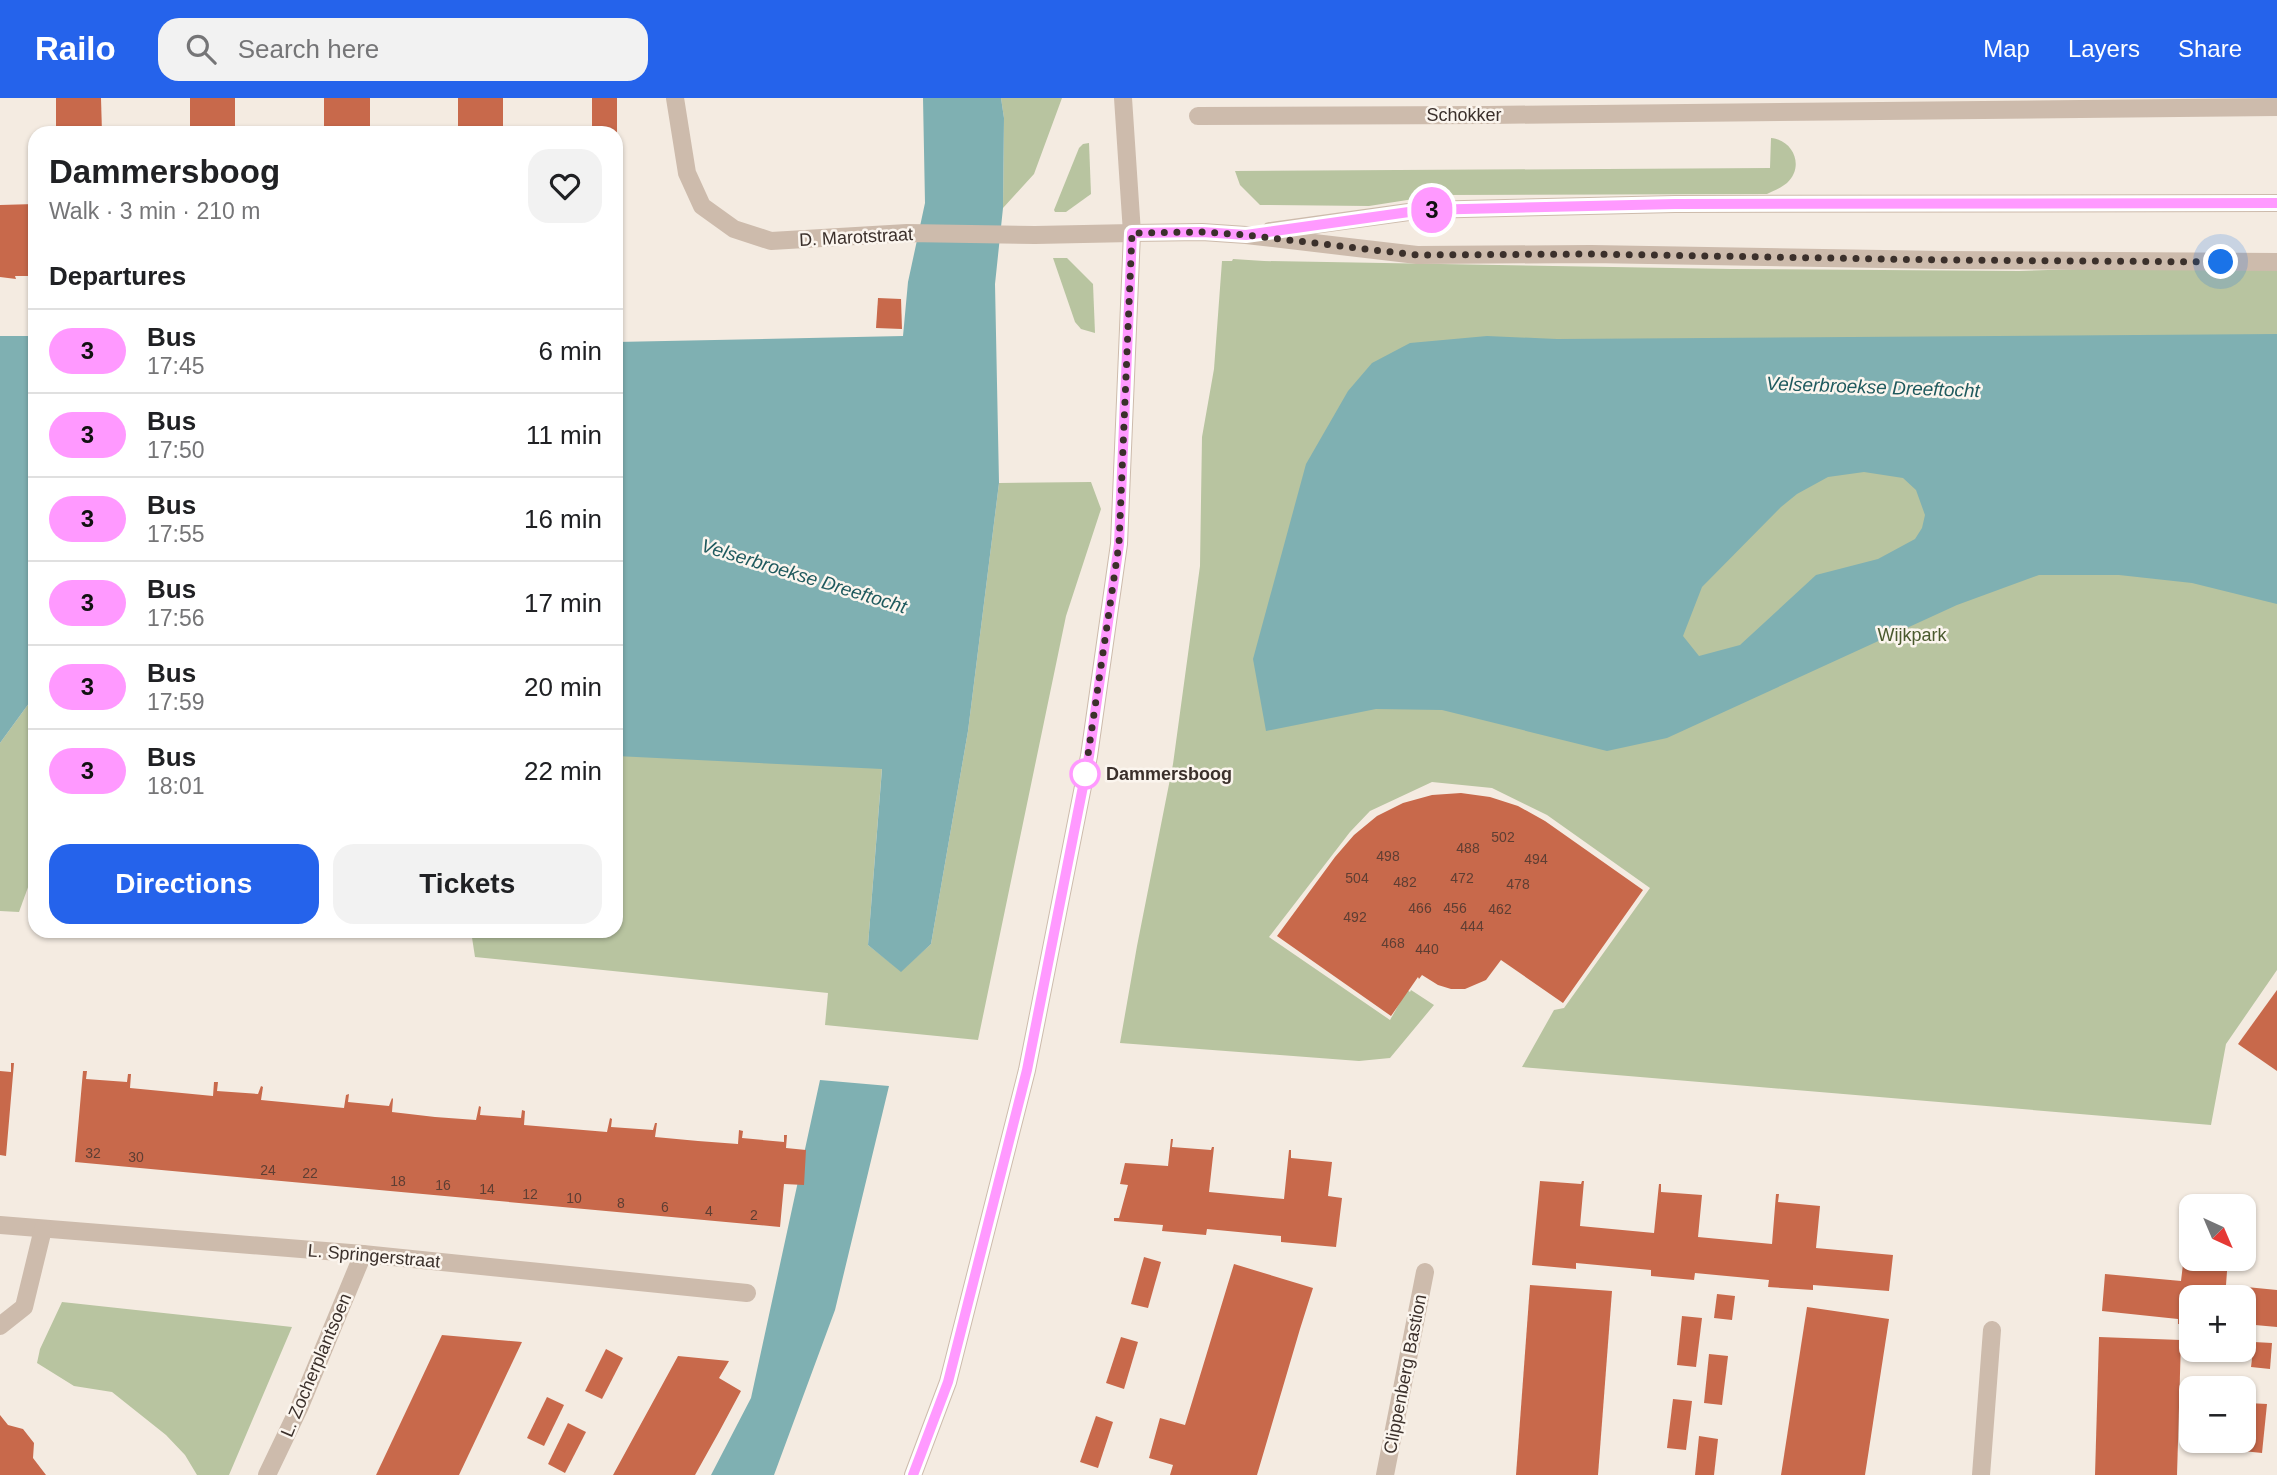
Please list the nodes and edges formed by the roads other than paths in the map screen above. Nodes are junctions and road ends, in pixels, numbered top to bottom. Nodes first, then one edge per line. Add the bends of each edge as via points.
1 (675, 98) edge
2 (1123, 98) edge
3 (2277, 107) edge
4 (1198, 116) dead end
5 (2277, 203) edge
6 (1132, 233) junction
7 (1246, 235) junction
8 (2277, 262) edge
9 (0, 1225) edge
10 (43, 1229) junction
11 (363, 1254) junction
12 (1424, 1272) dead end
13 (747, 1293) dead end
14 (0, 1326) edge
15 (1992, 1330) dead end
16 (267, 1475) edge
17 (913, 1475) edge
18 (1385, 1475) edge
19 (1981, 1475) edge

1 - 6 street, D. Marotstraat via 687,173 702,205 734,229 771,241 907,233
2 - 6 street
3 - 4 street, Schokker
5 - 7 street via 1675,204 1423,210
6 - 7 street, D. Marotstraat
6 - 17 street via 1119,544 1089,756 1027,1070 948,1382
7 - 8 street via 1417,255
9 - 10 street, L. Springerstraat
10 - 11 street, L. Springerstraat
10 - 14 street via 24,1307
11 - 13 street, L. Springerstraat
11 - 16 street, L. Zocherplantsoen
12 - 18 street, Clippenberg Bastion
15 - 19 street

